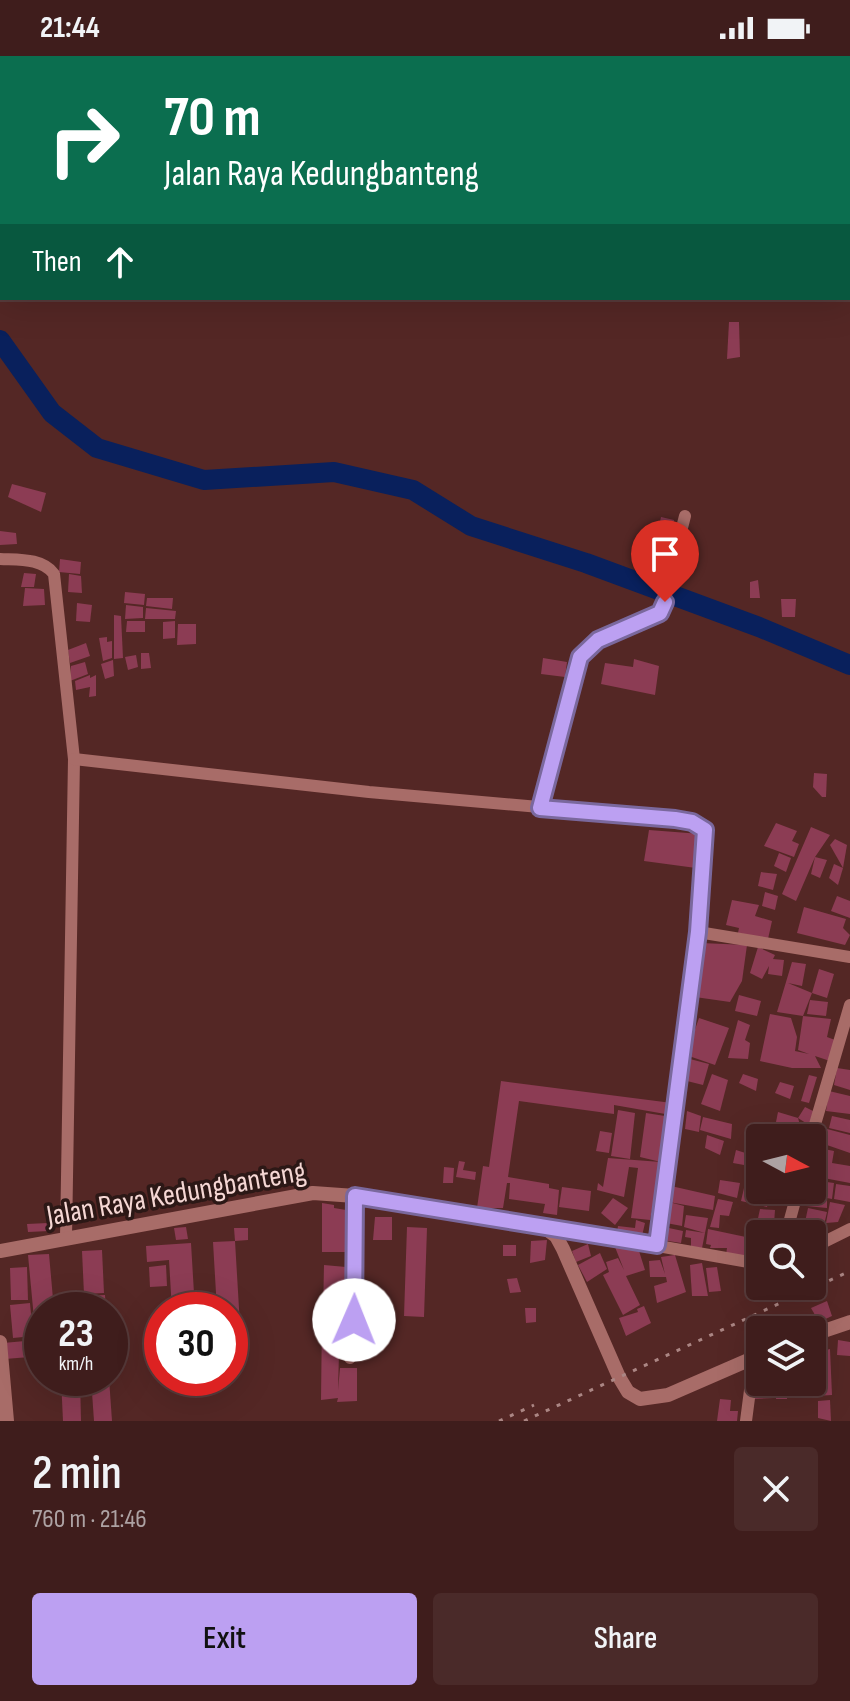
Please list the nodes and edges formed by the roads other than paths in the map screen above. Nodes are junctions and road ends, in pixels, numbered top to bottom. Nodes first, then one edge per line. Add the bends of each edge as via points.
1 (685, 516) dead end
2 (0, 559) edge
3 (74, 759) junction
4 (540, 808) junction
5 (698, 932) junction
6 (850, 957) edge
7 (850, 1005) edge
8 (847, 1026) edge
9 (816, 1124) edge
10 (355, 1196) junction
11 (545, 1226) junction
12 (850, 1229) edge
13 (66, 1237) junction
14 (826, 1241) edge
15 (657, 1245) junction
16 (6, 1250) edge
17 (0, 1261) edge
18 (746, 1261) edge
19 (850, 1322) edge
20 (826, 1330) edge
21 (0, 1342) edge
22 (350, 1358) dead end
23 (746, 1361) edge
24 (748, 1396) edge
25 (7, 1421) edge
26 (746, 1421) edge

1 - 4 street via 660,613 598,640 580,657
2 - 3 street via 41,563 54,574
3 - 4 street
3 - 13 street
4 - 5 street via 700,825 705,842
5 - 6 street
5 - 15 street
7 - 8 street
8 - 9 street
10 - 11 street, Jalan Raya Kedungbanteng
10 - 13 street, Jalan Raya Kedungbanteng via 291,1195
10 - 22 street
11 - 15 street
11 - 23 street via 563,1249 619,1377 633,1396 647,1400 668,1395
12 - 14 street
13 - 16 street, Jalan Raya Kedungbanteng
15 - 18 street
16 - 17 street
19 - 20 street
21 - 25 street
24 - 26 street

